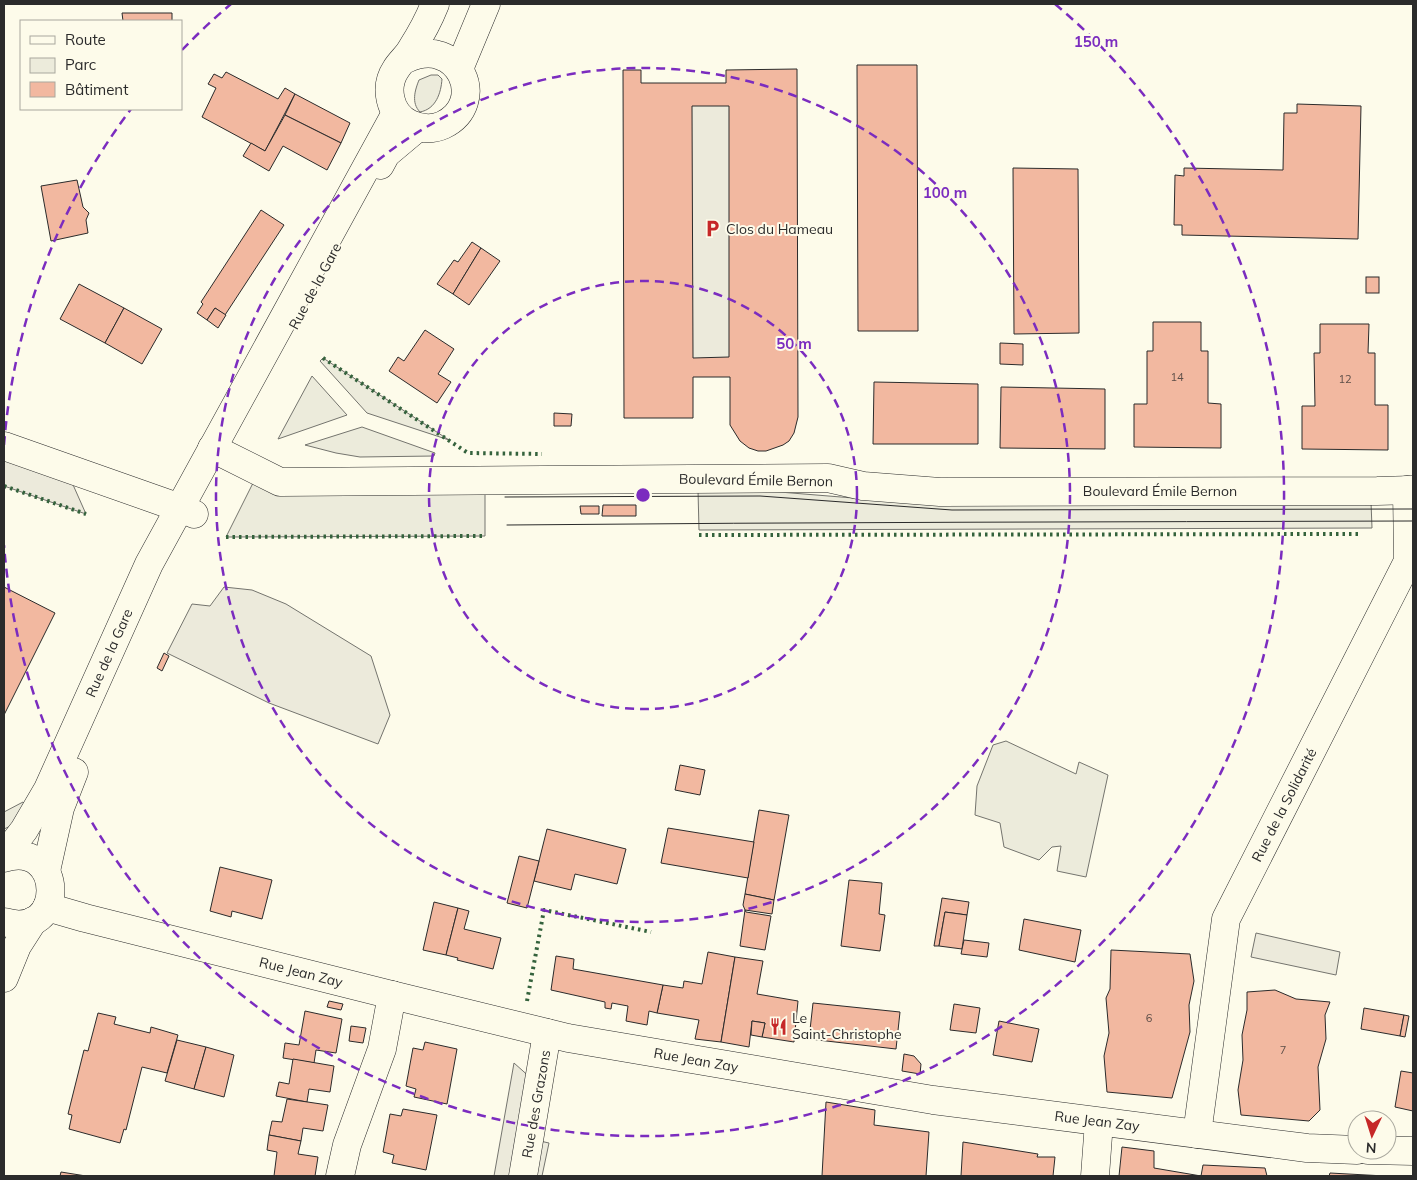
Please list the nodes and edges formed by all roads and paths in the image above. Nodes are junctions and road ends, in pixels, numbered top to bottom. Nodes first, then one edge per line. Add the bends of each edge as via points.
1 (435, 4) edge
2 (486, 4) edge
3 (406, 59) junction
4 (459, 69) junction
5 (407, 120) junction
6 (4, 446) edge
7 (219, 451) junction
8 (1410, 490) edge
9 (187, 511) junction
10 (4, 857) edge
11 (46, 871) junction
12 (40, 914) junction
13 (4, 922) edge
14 (4, 978) edge
15 (392, 996) junction
16 (548, 1032) junction
17 (1099, 1122) junction
18 (1197, 1134) junction
19 (1347, 1150) edge
20 (1397, 1151) edge
21 (1413, 1151) edge
22 (340, 1176) edge
23 (523, 1176) edge
24 (1095, 1176) edge

1 - 3 street
2 - 4 street
3 - 4 street via 417,54 440,55
3 - 5 street via 397,67 389,90 391,102
4 - 5 street via 466,90 459,112 451,121 429,129
5 - 7 street, Rue de la Gare
6 - 9 street
7 - 8 street, Boulevard Émile Bernon via 280,482 828,478 863,486 940,492
7 - 9 street, Rue de la Gare
8 - 18 street, Rue de la Solidarité via 1408,561 1226,919
9 - 10 street, Rue de la Gare via 148,564 48,789
9 - 11 street, Rue de la Gare via 64,796
10 - 11 street via 31,858
11 - 12 street via 52,889
12 - 13 street via 24,925
12 - 14 street via 17,946
12 - 15 street, Rue Jean Zay via 85,918
15 - 16 street, Rue Jean Zay
15 - 22 street via 382,1049 347,1145
16 - 17 street, Rue Jean Zay via 934,1100
16 - 23 street, Rue des Grazons
17 - 18 street, Rue Jean Zay
17 - 24 street
18 - 19 street, Rue Jean Zay via 1307,1148
20 - 21 street

